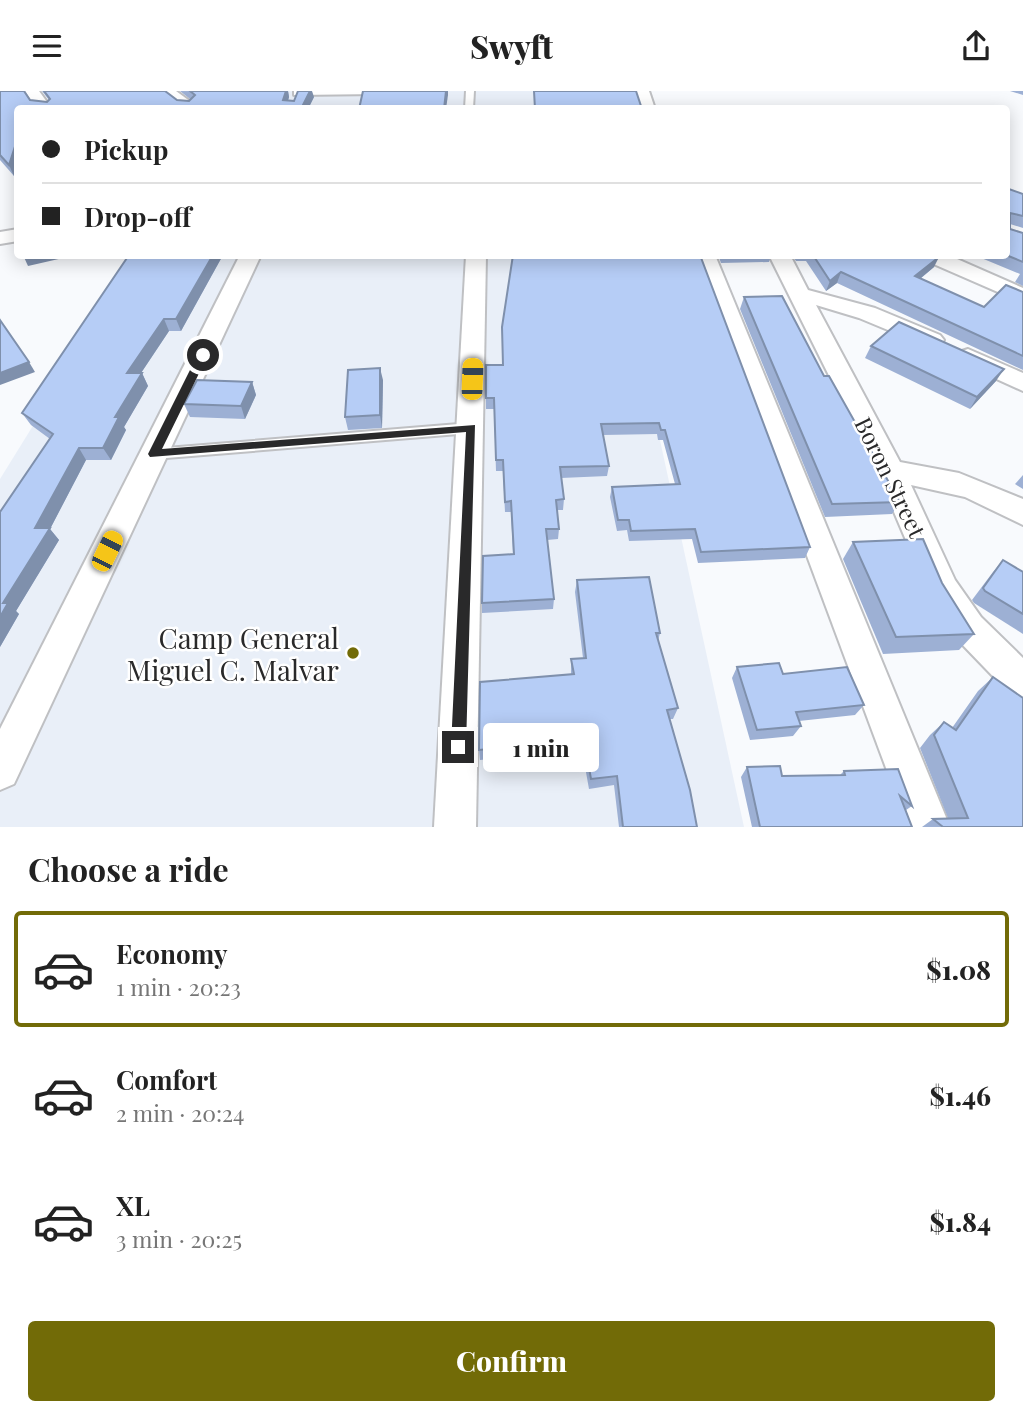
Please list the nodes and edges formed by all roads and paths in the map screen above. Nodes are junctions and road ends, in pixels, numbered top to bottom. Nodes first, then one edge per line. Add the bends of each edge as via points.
1 (166, 91) edge
2 (390, 92) edge
3 (296, 95) edge
4 (184, 105) edge
5 (249, 259) edge
6 (476, 259) edge
7 (707, 259) edge
8 (781, 259) edge
9 (938, 259) edge
10 (800, 295) junction
11 (1023, 296) edge
12 (1023, 383) edge
13 (471, 428) junction
14 (154, 454) junction
15 (891, 472) junction
16 (1023, 513) edge
17 (1023, 682) edge
18 (0, 770) edge
19 (455, 827) edge
20 (929, 827) edge

1 - 4 street
2 - 3 lane
5 - 14 street
6 - 13 street
7 - 20 street
8 - 10 street, Boron Street
9 - 11 street
10 - 12 street via 861,309
10 - 15 street, Boron Street
13 - 14 lane
13 - 19 street
14 - 18 street
15 - 16 street via 958,482
15 - 17 street, Boron Street via 943,589 969,628

